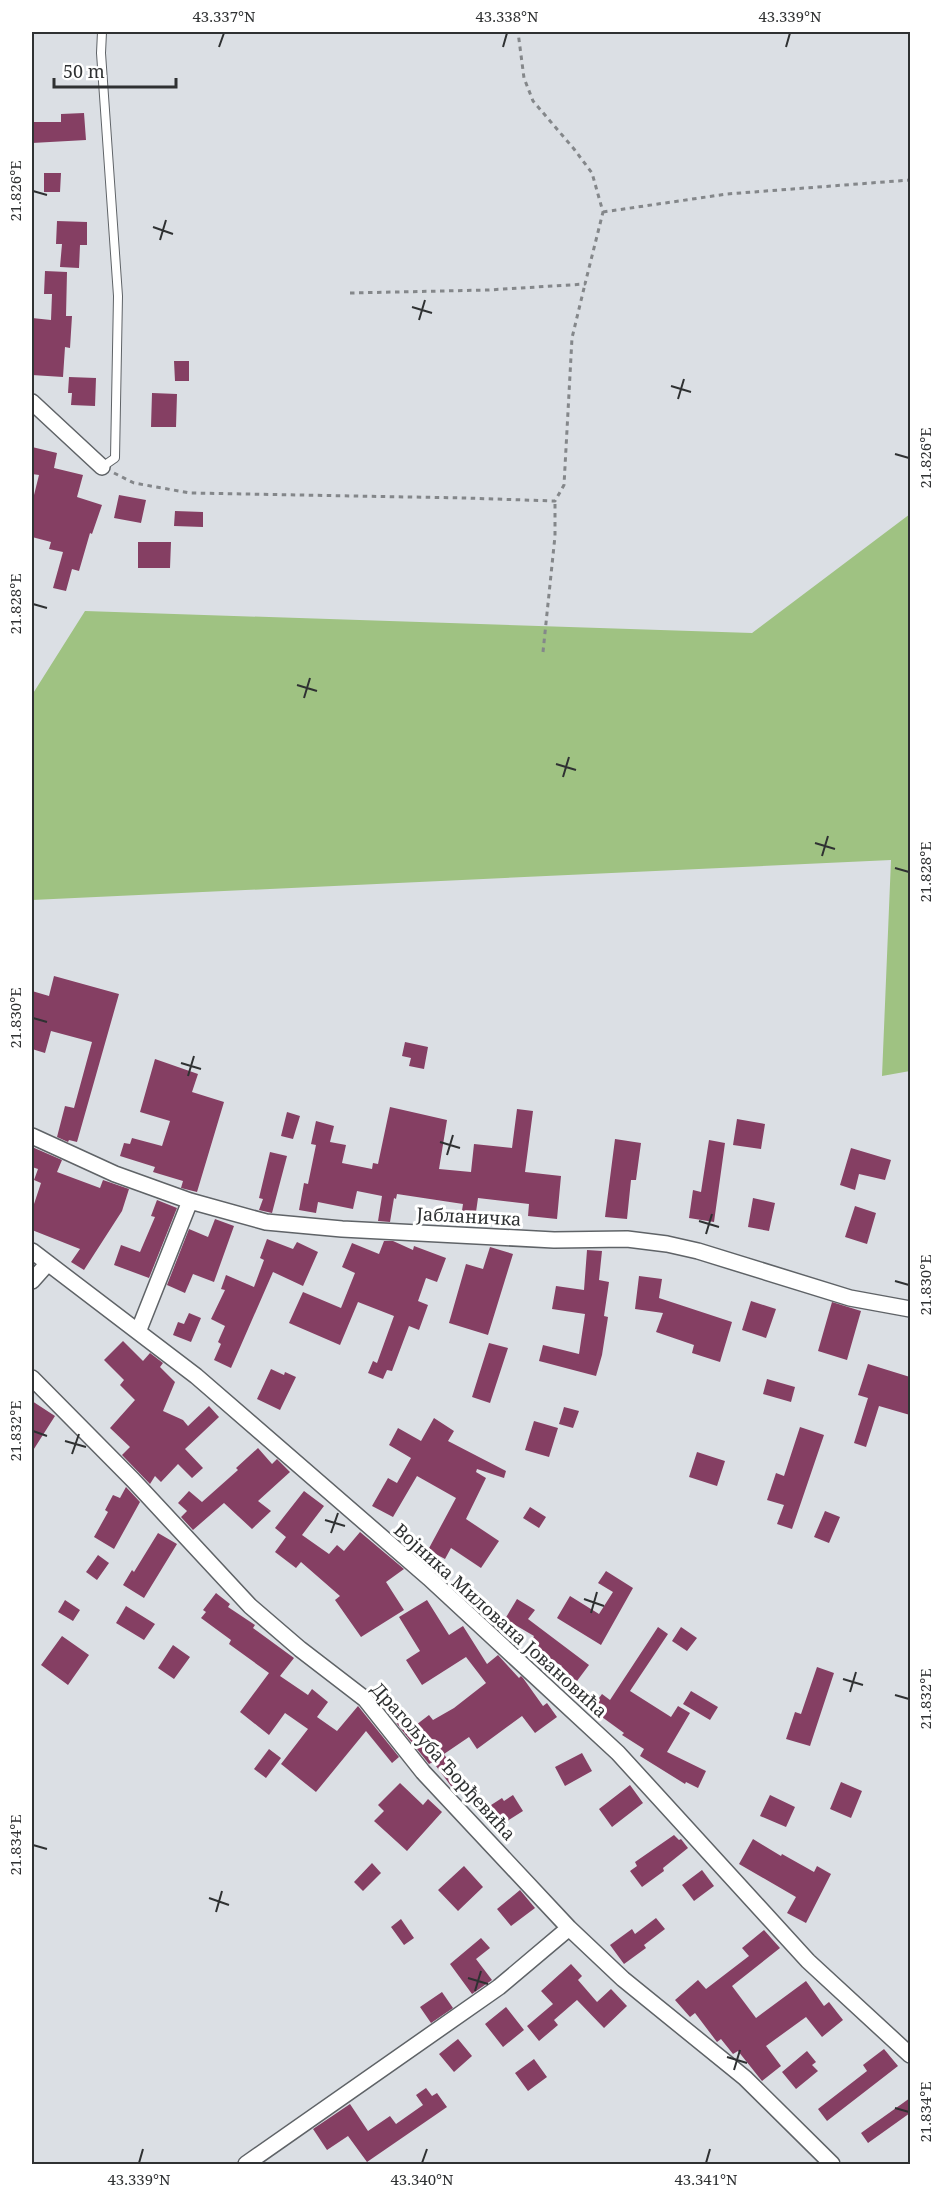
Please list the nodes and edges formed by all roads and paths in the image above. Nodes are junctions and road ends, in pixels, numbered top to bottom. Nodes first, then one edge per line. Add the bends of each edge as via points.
1 (102, 32) edge
2 (518, 32) edge
3 (910, 180) edge
4 (603, 212) junction
5 (585, 284) junction
6 (350, 293) dead end
7 (32, 402) edge
8 (102, 467) junction
9 (555, 501) junction
10 (543, 652) dead end
11 (32, 1136) edge
12 (190, 1201) junction
13 (32, 1251) edge
14 (48, 1263) junction
15 (32, 1281) edge
16 (910, 1309) edge
17 (138, 1332) junction
18 (32, 1378) edge
19 (569, 1928) junction
20 (910, 2055) edge
21 (246, 2164) edge
22 (832, 2164) edge

1 - 8 lane via 118,296 115,458
2 - 4 path via 524,78 533,101 592,173
3 - 4 path via 727,194
4 - 5 path
5 - 6 path
5 - 9 path via 572,338 564,485
7 - 8 street
8 - 9 path via 134,483 190,493
9 - 10 path
11 - 12 street, Јабланичка via 115,1174
12 - 16 street, Јабланичка via 266,1222 554,1240 627,1239 667,1245 850,1298
12 - 17 street
13 - 14 street, Војника Милована Јовановића
14 - 15 street
14 - 17 street, Војника Милована Јовановића
17 - 20 street, Војника Милована Јовановића via 196,1376 429,1578 601,1737 808,1961
18 - 19 street, Драгољуба Ђорђевића via 250,1606 365,1699 423,1772
19 - 21 street via 499,1987
19 - 22 street, Драгољуба Ђорђевића via 623,1979 745,2078

